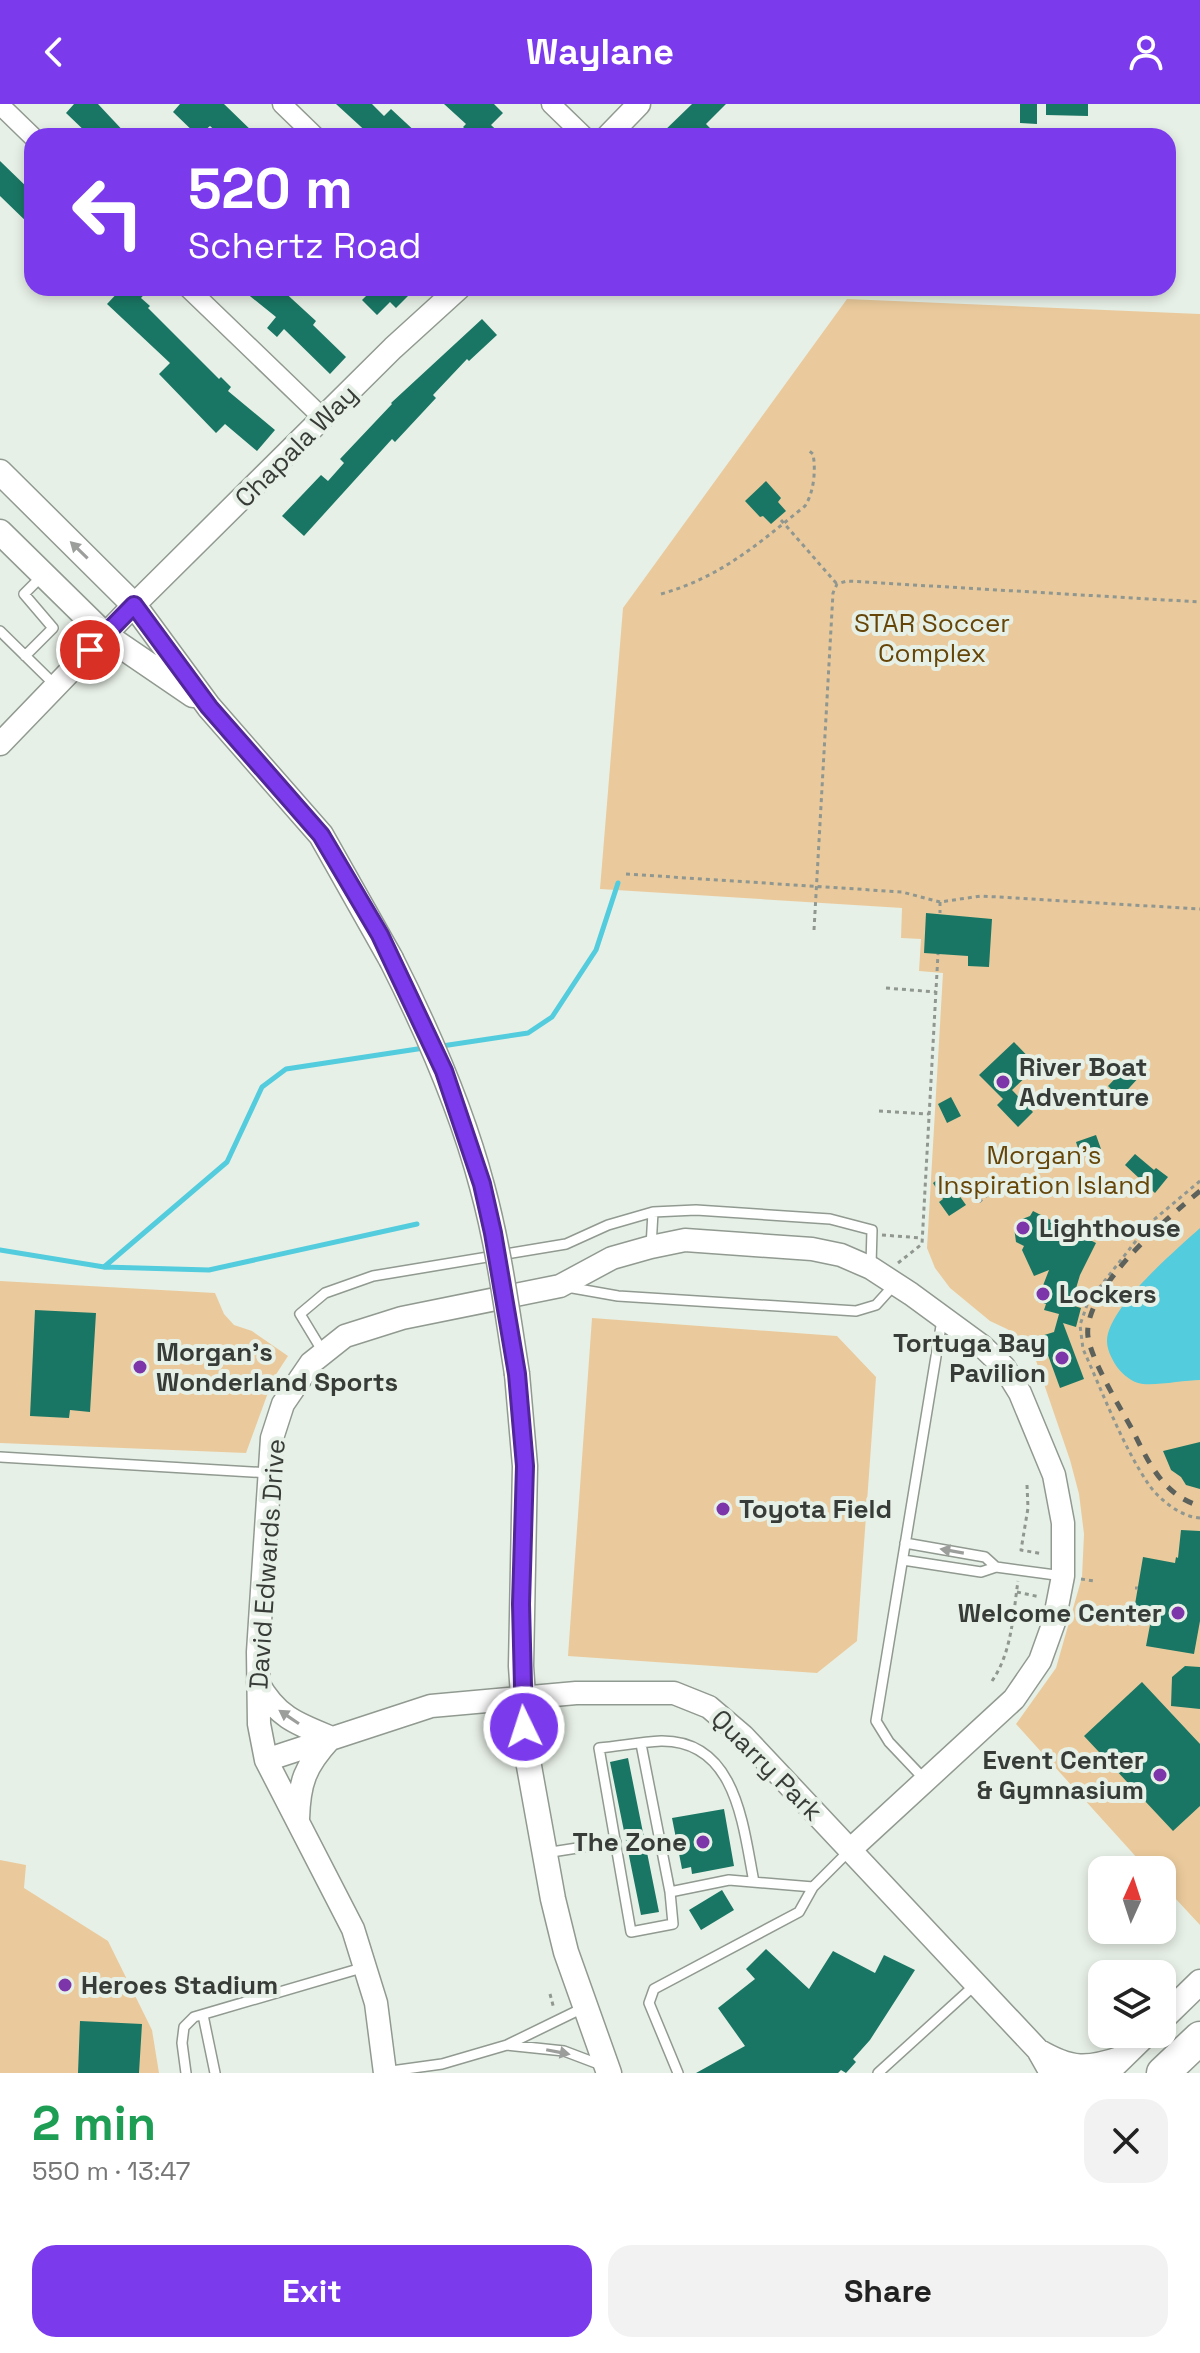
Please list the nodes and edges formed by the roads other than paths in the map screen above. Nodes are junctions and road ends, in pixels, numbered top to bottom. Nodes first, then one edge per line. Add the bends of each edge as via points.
1 (282, 104) edge
2 (551, 104) edge
3 (639, 104) edge
4 (0, 105) edge
5 (24, 128) edge
6 (307, 128) edge
7 (576, 128) edge
8 (616, 128) edge
9 (196, 296) edge
10 (450, 296) edge
11 (324, 419) junction
12 (0, 472) edge
13 (3, 540) edge
14 (44, 575) junction
15 (134, 605) junction
16 (0, 631) edge
17 (105, 635) junction
18 (25, 656) junction
19 (56, 686) junction
20 (209, 707) junction
21 (0, 744) edge
22 (653, 1212) junction
23 (651, 1247) junction
24 (884, 1277) junction
25 (560, 1286) junction
26 (942, 1317) junction
27 (324, 1353) junction
28 (0, 1457) edge
29 (270, 1473) junction
30 (905, 1543) junction
31 (903, 1560) junction
32 (996, 1567) junction
33 (1070, 1578) junction
34 (257, 1682) junction
35 (522, 1696) junction
36 (332, 1738) junction
37 (641, 1744) junction
38 (266, 1760) junction
39 (926, 1781) junction
40 (298, 1821) junction
41 (616, 1842) junction
42 (851, 1849) junction
43 (545, 1853) junction
44 (754, 1882) junction
45 (813, 1887) junction
46 (670, 1892) junction
47 (365, 1967) junction
48 (1200, 1982) edge
49 (976, 1983) junction
50 (1176, 2005) edge
51 (585, 2007) junction
52 (203, 2015) junction
53 (1200, 2038) edge
54 (507, 2045) junction
55 (1132, 2048) edge
56 (1038, 2050) junction
57 (1115, 2065) edge
58 (442, 2068) edge
59 (608, 2070) edge
60 (186, 2073) edge
61 (215, 2073) edge
62 (384, 2073) edge
63 (678, 2073) edge
64 (878, 2073) edge
65 (1051, 2073) edge
66 (1163, 2073) edge

1 - 6 street
2 - 7 street
3 - 8 street
4 - 5 street
9 - 11 street
10 - 11 street, Chapala Way
11 - 15 street, Chapala Way
15 -> 12 main road
13 - 14 main road
14 - 17 main road
14 - 18 lane via 24,594 53,628
15 - 17 street, Chapala Way
15 - 20 main road
16 - 18 lane
17 - 19 street, Chapala Way
17 - 20 main road
18 - 19 lane
19 - 21 street, Chapala Way
20 - 35 main road, bridge via 321,835 391,959 444,1071 482,1184 517,1374 525,1466
22 - 23 lane
22 - 24 lane via 830,1219 872,1230
22 - 27 lane via 566,1244 373,1276 325,1293 300,1314
23 - 24 street, David Edwards Drive via 685,1240 812,1249 841,1255
23 - 25 street, David Edwards Drive via 612,1258
24 - 25 lane via 876,1305 856,1311 618,1296
24 - 26 street, David Edwards Drive
25 - 27 street, David Edwards Drive via 402,1318 345,1336
26 - 30 lane
26 - 33 street, David Edwards Drive via 1004,1367 1020,1393 1054,1475
27 - 29 street, David Edwards Drive via 283,1404 272,1438
28 - 29 lane
29 - 34 street, David Edwards Drive
30 - 31 lane
32 -> 30 lane via 985,1557
31 - 32 lane via 981,1572
31 - 39 lane via 876,1721
32 - 33 lane
33 - 39 street, David Edwards Drive via 1040,1661 1014,1699
36 -> 34 street via 287,1719
34 - 38 street, David Edwards Drive
35 - 36 street, Quarry Park via 431,1706
35 - 42 street, Quarry Park via 674,1693 709,1707
35 - 43 main road
36 - 38 street, Quarry Park
36 - 40 street via 306,1771
37 - 41 lane via 599,1748
37 - 44 lane via 686,1745 711,1758 730,1782
37 - 46 lane
38 - 40 street, David Edwards Drive
39 - 42 street, David Edwards Drive
40 - 47 street, David Edwards Drive via 353,1929
41 - 43 lane
41 - 46 lane via 631,1932 673,1924
42 - 45 lane
42 - 49 street, Quarry Park
43 - 51 main road via 566,1952
44 - 45 lane
44 - 46 lane via 729,1880
45 - 63 lane via 799,1912 654,1989 649,2003
47 - 52 lane
47 - 62 street, David Edwards Drive via 376,2003
48 - 50 main road
49 - 56 street, Quarry Park
49 - 64 lane
51 - 54 lane
51 - 59 main road
52 - 60 lane via 184,2027
52 - 61 lane
53 - 66 highway
54 - 58 lane
54 -> 59 lane via 564,2051
55 - 57 main road
56 - 57 street, Quarry Park via 1074,2066
56 - 65 street, Quarry Park
58 - 62 lane

